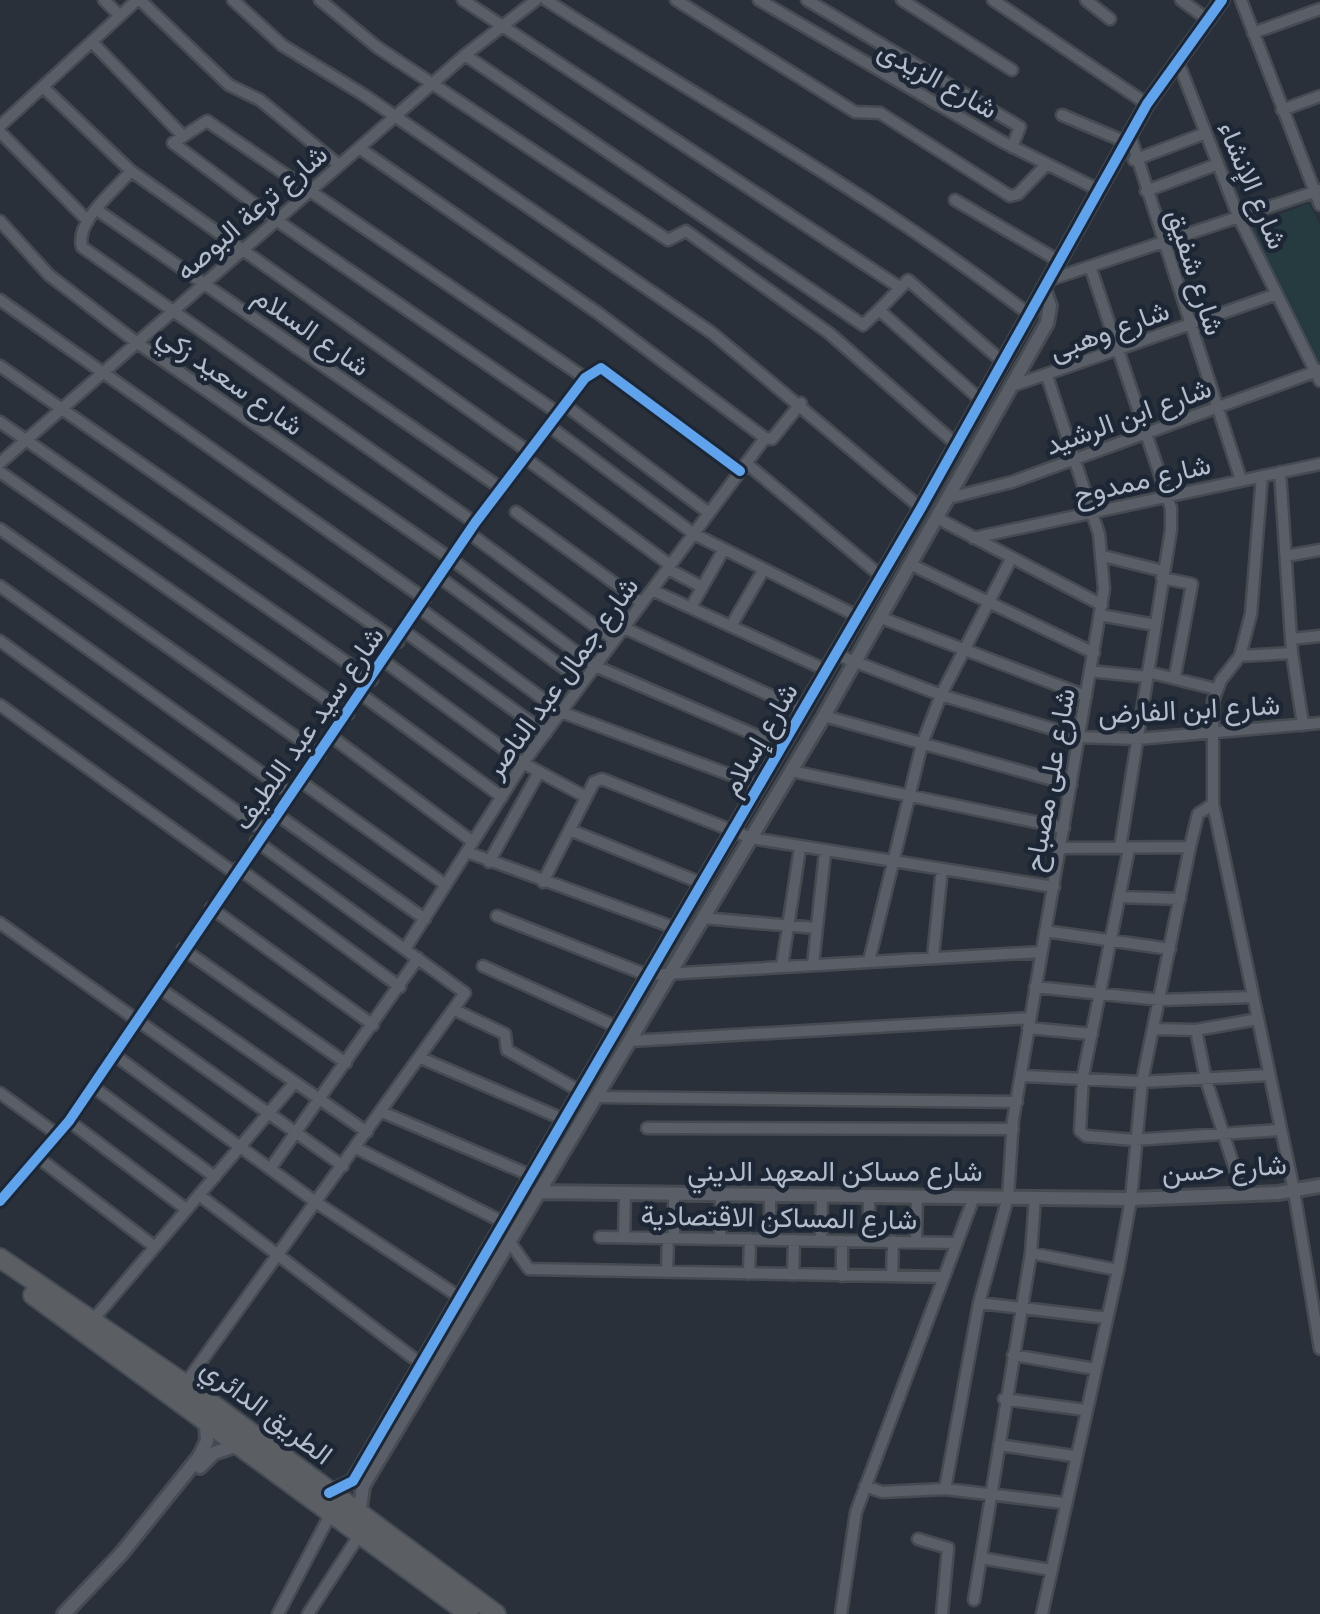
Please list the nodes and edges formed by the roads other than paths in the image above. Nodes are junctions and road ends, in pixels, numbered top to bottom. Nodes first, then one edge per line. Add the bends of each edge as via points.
1 (104, 0) edge
2 (138, 0) edge
3 (233, 0) edge
4 (320, 0) edge
5 (463, 0) edge
6 (536, 0) edge
7 (546, 0) edge
8 (676, 0) edge
9 (758, 0) edge
10 (808, 0) edge
11 (902, 0) edge
12 (993, 0) edge
13 (1086, 0) edge
14 (1181, 0) edge
15 (1222, 0) edge
16 (1241, 0) edge
17 (1320, 9) edge
18 (120, 16) junction
19 (1110, 19) dead end
20 (1207, 19) junction
21 (501, 26) junction
22 (1253, 33) junction
23 (92, 42) junction
24 (464, 55) junction
25 (1176, 58) junction
26 (1012, 70) dead end
27 (432, 84) junction
28 (43, 86) junction
29 (1320, 96) edge
30 (1147, 104) junction
31 (1282, 110) junction
32 (394, 116) junction
33 (1062, 116) dead end
34 (0, 129) edge
35 (1206, 133) junction
36 (183, 136) junction
37 (1128, 138) junction
38 (1012, 147) junction
39 (358, 148) junction
40 (1134, 160) junction
41 (1047, 164) junction
42 (1218, 164) junction
43 (340, 165) junction
44 (131, 171) junction
45 (1099, 190) junction
46 (1146, 191) junction
47 (1317, 191) edge
48 (308, 192) junction
49 (955, 200) dead end
50 (1320, 204) edge
51 (97, 210) junction
52 (1239, 218) junction
53 (88, 220) junction
54 (276, 220) junction
55 (0, 221) edge
56 (1164, 244) junction
57 (240, 252) junction
58 (1059, 261) junction
59 (1091, 269) junction
60 (204, 282) junction
61 (1046, 284) junction
62 (899, 287) junction
63 (1277, 294) junction
64 (0, 300) edge
65 (880, 310) junction
66 (170, 313) junction
67 (1030, 315) junction
68 (1190, 325) junction
69 (136, 342) junction
70 (1116, 351) junction
71 (1004, 362) junction
72 (0, 366) edge
73 (100, 374) junction
74 (1318, 374) edge
75 (1047, 376) junction
76 (585, 378) junction
77 (1012, 386) junction
78 (982, 401) junction
79 (802, 404) junction
80 (1216, 408) junction
81 (61, 409) junction
82 (562, 409) junction
83 (0, 422) edge
84 (549, 426) junction
85 (1145, 434) junction
86 (765, 438) junction
87 (26, 440) junction
88 (957, 445) junction
89 (527, 455) junction
90 (1075, 460) junction
91 (0, 463) edge
92 (1320, 464) edge
93 (743, 467) junction
94 (0, 472) edge
95 (1280, 472) junction
96 (1262, 476) junction
97 (1241, 480) junction
98 (502, 488) junction
99 (1168, 495) junction
100 (949, 498) junction
101 (921, 508) junction
102 (516, 512) dead end
103 (709, 513) junction
104 (1092, 513) junction
105 (937, 518) junction
106 (0, 528) edge
107 (472, 528) junction
108 (694, 534) junction
109 (973, 538) junction
110 (724, 548) junction
111 (1320, 550) edge
112 (1103, 556) junction
113 (1286, 556) junction
114 (452, 559) junction
115 (1011, 559) junction
116 (910, 564) junction
117 (669, 567) junction
118 (764, 569) junction
119 (1163, 574) junction
120 (881, 576) junction
121 (439, 577) junction
122 (0, 586) edge
123 (702, 587) junction
124 (652, 590) junction
125 (988, 601) junction
126 (422, 603) junction
127 (642, 603) junction
128 (691, 607) junction
129 (1101, 610) junction
130 (857, 616) junction
131 (879, 617) junction
132 (1155, 625) junction
133 (731, 626) junction
134 (624, 628) junction
135 (404, 631) junction
136 (1320, 636) edge
137 (614, 640) junction
138 (1291, 640) junction
139 (0, 641) edge
140 (398, 642) junction
141 (963, 650) junction
142 (1094, 653) junction
143 (1292, 653) junction
144 (835, 654) junction
145 (1240, 656) junction
146 (384, 662) junction
147 (854, 663) junction
148 (595, 666) junction
149 (826, 670) junction
150 (1090, 671) junction
151 (1147, 674) junction
152 (1175, 676) junction
153 (372, 680) junction
154 (583, 682) junction
155 (1216, 689) junction
156 (362, 695) junction
157 (940, 695) junction
158 (1086, 696) junction
159 (0, 705) edge
160 (802, 710) junction
161 (561, 712) junction
162 (348, 714) junction
163 (824, 716) junction
164 (1320, 723) edge
165 (1303, 725) junction
166 (1211, 732) junction
167 (546, 733) junction
168 (332, 737) junction
169 (1079, 738) junction
170 (1137, 740) junction
171 (922, 744) junction
172 (782, 746) junction
173 (320, 754) junction
174 (523, 763) junction
175 (791, 771) junction
176 (539, 772) junction
177 (300, 781) junction
178 (758, 785) junction
179 (1072, 785) junction
180 (290, 794) junction
181 (502, 796) junction
182 (910, 797) junction
183 (586, 798) junction
184 (1213, 804) junction
185 (276, 814) junction
186 (1064, 828) junction
187 (570, 830) junction
188 (730, 832) junction
189 (260, 836) junction
190 (750, 838) junction
191 (470, 847) junction
192 (1190, 847) junction
193 (800, 848) junction
194 (1061, 848) junction
195 (1124, 848) junction
196 (825, 852) junction
197 (490, 862) junction
198 (894, 863) junction
199 (942, 869) junction
200 (237, 871) junction
201 (543, 882) junction
202 (701, 883) junction
203 (446, 885) junction
204 (1054, 887) junction
205 (1119, 897) junction
206 (1180, 898) junction
207 (211, 908) junction
208 (498, 916) dead end
209 (424, 918) junction
210 (703, 918) junction
211 (0, 923) edge
212 (787, 926) junction
213 (674, 928) junction
214 (816, 928) junction
215 (1046, 931) junction
216 (1110, 940) junction
217 (183, 949) junction
218 (405, 949) junction
219 (1170, 949) junction
220 (1042, 952) junction
221 (933, 957) junction
222 (418, 958) junction
223 (869, 961) junction
224 (813, 964) junction
225 (482, 966) dead end
226 (782, 966) junction
227 (672, 973) junction
228 (647, 975) junction
229 (400, 987) junction
230 (1035, 987) junction
231 (159, 988) junction
232 (1101, 991) junction
233 (1253, 997) junction
234 (1160, 1000) junction
235 (455, 1010) junction
236 (136, 1020) junction
237 (1258, 1020) junction
238 (1029, 1023) junction
239 (373, 1025) junction
240 (617, 1027) junction
241 (1153, 1029) junction
242 (1196, 1030) junction
243 (1092, 1034) junction
244 (630, 1041) junction
245 (113, 1054) junction
246 (421, 1058) junction
247 (346, 1063) junction
248 (1269, 1074) junction
249 (1024, 1076) junction
250 (1083, 1076) junction
251 (1206, 1080) junction
252 (295, 1082) junction
253 (1142, 1082) junction
254 (92, 1086) junction
255 (580, 1090) junction
256 (0, 1094) edge
257 (598, 1097) junction
258 (320, 1099) junction
259 (1017, 1102) junction
260 (382, 1112) junction
261 (267, 1116) junction
262 (563, 1119) junction
263 (69, 1121) junction
264 (647, 1128) dead end
265 (1012, 1129) junction
266 (1279, 1130) junction
267 (368, 1132) junction
268 (1223, 1134) junction
269 (294, 1135) junction
270 (58, 1136) junction
271 (1134, 1140) junction
272 (240, 1148) junction
273 (356, 1148) junction
274 (40, 1159) junction
275 (343, 1166) junction
276 (270, 1169) junction
277 (530, 1175) junction
278 (215, 1177) junction
279 (1320, 1186) edge
280 (520, 1191) junction
281 (1294, 1191) junction
282 (539, 1192) junction
283 (1243, 1194) junction
284 (198, 1195) junction
285 (625, 1195) junction
286 (674, 1195) junction
287 (721, 1195) junction
288 (770, 1196) junction
289 (822, 1196) junction
290 (869, 1196) junction
291 (917, 1196) junction
292 (974, 1197) junction
293 (1008, 1197) junction
294 (1035, 1198) junction
295 (1131, 1199) junction
296 (0, 1201) edge
297 (317, 1203) junction
298 (186, 1209) junction
299 (503, 1222) junction
300 (600, 1237) dead end
301 (624, 1238) junction
302 (671, 1238) junction
303 (720, 1239) junction
304 (750, 1240) junction
305 (770, 1240) junction
306 (794, 1240) junction
307 (820, 1240) junction
308 (508, 1241) junction
309 (842, 1241) junction
310 (892, 1241) junction
311 (916, 1241) junction
312 (869, 1242) junction
313 (957, 1243) junction
314 (155, 1247) junction
315 (280, 1254) junction
316 (1031, 1254) junction
317 (0, 1258) edge
318 (1118, 1270) junction
319 (0, 1271) edge
320 (667, 1272) junction
321 (748, 1274) junction
322 (793, 1274) junction
323 (842, 1276) junction
324 (892, 1276) junction
325 (944, 1278) junction
326 (458, 1296) junction
327 (979, 1303) junction
328 (1022, 1307) junction
329 (1106, 1318) junction
330 (92, 1322) junction
331 (1320, 1349) edge
332 (1013, 1356) junction
333 (420, 1363) junction
334 (1095, 1369) junction
335 (172, 1382) junction
336 (1004, 1399) junction
337 (1085, 1410) junction
338 (206, 1422) junction
339 (238, 1445) junction
340 (999, 1445) junction
341 (1074, 1456) junction
342 (362, 1477) junction
343 (179, 1484) junction
344 (866, 1486) junction
345 (945, 1489) junction
346 (329, 1492) junction
347 (991, 1494) junction
348 (1064, 1503) junction
349 (331, 1513) junction
350 (360, 1524) junction
351 (918, 1539) dead end
352 (981, 1558) junction
353 (1051, 1570) junction
354 (454, 1591) junction
355 (974, 1600) dead end
356 (488, 1612) edge
357 (64, 1614) edge
358 (278, 1614) edge
359 (308, 1614) edge
360 (469, 1614) edge
361 (841, 1614) edge
362 (942, 1614) edge
363 (1042, 1614) edge

1 - 18 street
2 - 18 street
2 - 43 street via 228,86 260,100
3 - 32 street via 282,45
4 - 27 street
5 - 21 street
6 - 21 street, شارع ترعة البوصه
7 - 67 street via 923,234
8 - 41 street via 854,112 880,114 1010,196
9 - 38 street, شارع الزيدى
10 - 38 street via 1020,127
11 - 26 street
12 - 30 street
13 - 19 street
14 - 20 street
15 - 20 street, شارع إسلام
16 - 22 street
17 - 22 street
18 - 23 street
20 - 25 street, شارع إسلام
21 - 24 street, شارع ترعة البوصه
21 - 62 street
22 - 31 street
23 - 28 street
23 - 36 street
24 - 27 street, شارع ترعة البوصه
24 - 65 street via 863,324
25 - 30 street, شارع إسلام
25 - 35 street, شارع الإنشاء
27 - 32 street, شارع ترعة البوصه
27 - 88 street via 668,240 686,231 829,333
28 - 34 street
28 - 44 street
29 - 31 street
30 - 37 street, شارع إسلام
31 - 47 street
32 - 39 street, شارع ترعة البوصه
32 - 79 street via 652,290
33 - 37 street
34 - 53 street
35 - 40 street
35 - 42 street, شارع الإنشاء
36 - 48 street via 208,121
36 - 54 street via 174,148
37 - 40 street, شارع شفيق
37 - 45 street, شارع إسلام
38 - 41 street, شارع الزيدى
39 - 43 street, شارع ترعة البوصه
39 - 86 street via 598,312
40 - 46 street, شارع شفيق
41 - 45 street, شارع الزيدى
42 - 46 street
42 - 52 street, شارع الإنشاء
43 - 48 street, شارع ترعة البوصه
44 - 51 street
44 - 57 street
45 - 58 street, شارع إسلام
46 - 56 street, شارع شفيق
47 - 50 street
47 - 52 street
48 - 54 street, شارع ترعة البوصه
48 - 76 street
49 - 58 street
51 - 53 street
51 - 60 street, شارع السلام
52 - 56 street
52 - 63 street, شارع الإنشاء
53 - 66 street via 82,248
54 - 57 street, شارع ترعة البوصه
54 - 82 street
55 - 69 street, شارع سعيد زكي via 49,275
56 - 59 street
56 - 68 street, شارع شفيق
57 - 60 street, شارع ترعة البوصه
57 - 89 street
58 - 61 street, شارع إسلام
59 - 61 street
59 - 70 street
60 - 66 street, شارع ترعة البوصه
60 - 98 street, شارع السلام
61 - 67 street, شارع إسلام
61 - 77 street, شارع إسلام via 1050,315
62 - 65 street
62 - 71 street via 912,281
63 - 68 street, شارع وهبى
63 - 74 street, شارع الإنشاء
64 - 73 street
65 - 78 street
66 - 69 street, شارع ترعة البوصه
66 - 107 street
67 - 71 street, شارع إسلام
68 - 70 street, شارع وهبى
68 - 80 street, شارع شفيق
69 - 73 street, شارع ترعة البوصه
69 - 114 street, شارع سعيد زكي
70 - 75 street, شارع وهبى
70 - 85 street
71 - 78 street, شارع إسلام
72 - 81 street
73 - 81 street, شارع ترعة البوصه
73 - 126 street
74 - 80 street, شارع ابن الرشيد
75 - 77 street, شارع وهبى
75 - 90 street, شارع على مصباح
76 - 82 street, شارع سيد عبد اللطيف
76 - 93 street via 602,368
77 - 100 street, شارع إسلام
78 - 88 street, شارع إسلام
79 - 86 street, شارع جمال عبد الناصر
79 - 101 street
80 - 85 street, شارع ابن الرشيد
80 - 97 street, شارع شفيق
81 - 87 street, شارع ترعة البوصه
81 - 140 street
82 - 84 street, شارع سيد عبد اللطيف
82 - 103 street
83 - 87 street
84 - 89 street, شارع سيد عبد اللطيف
84 - 108 street
85 - 90 street, شارع ابن الرشيد
85 - 99 street
86 - 93 street, شارع جمال عبد الناصر
87 - 91 street, شارع ترعة البوصه
87 - 153 street
88 - 101 street, شارع إسلام
89 - 98 street, شارع سيد عبد اللطيف
89 - 117 street
90 - 100 street, شارع ابن الرشيد
90 - 104 street, شارع على مصباح
92 - 95 street, شارع ممدوح
93 - 103 street, شارع جمال عبد الناصر
93 - 120 street
94 - 162 street
95 - 96 street, شارع ممدوح
95 - 113 street
96 - 97 street, شارع ممدوح
96 - 145 street via 1257,569
97 - 99 street, شارع ممدوح
98 - 107 street, شارع سيد عبد اللطيف
99 - 104 street, شارع ممدوح
99 - 119 street via 1171,530
100 - 105 street, شارع إسلام
101 - 120 street, شارع إسلام
102 - 127 street
103 - 108 street, شارع جمال عبد الناصر
104 - 109 street, شارع ممدوح
104 - 112 street, شارع على مصباح
105 - 109 street
105 - 116 street, شارع إسلام
106 - 173 street
107 - 114 street, شارع سيد عبد اللطيف
107 - 137 street
108 - 110 street
108 - 117 street, شارع جمال عبد الناصر
109 - 115 street
110 - 118 street
110 - 123 street
111 - 113 street
112 - 119 street
112 - 129 street, شارع على مصباح
113 - 138 street
114 - 121 street, شارع سيد عبد اللطيف
114 - 148 street, شارع سعيد زكي
115 - 125 street
115 - 129 street
116 - 125 street
116 - 131 street, شارع إسلام
117 - 123 street
117 - 124 street, شارع جمال عبد الناصر
118 - 130 street
118 - 133 street
119 - 132 street
119 - 152 street via 1192,584
120 - 130 street, شارع إسلام
121 - 126 street, شارع سيد عبد اللطيف
121 - 154 street
122 - 180 street
123 - 128 street
124 - 127 street, شارع جمال عبد الناصر
124 - 128 street
125 - 141 street
125 - 142 street
126 - 135 street, شارع سيد عبد اللطيف
126 - 161 street
127 - 134 street, شارع جمال عبد الناصر
128 - 133 street
129 - 132 street
129 - 142 street, شارع على مصباح
130 - 144 street, شارع إسلام
131 - 141 street
131 - 147 street, شارع إسلام
132 - 151 street
133 - 149 street
134 - 137 street, شارع جمال عبد الناصر
134 - 160 street
135 - 140 street, شارع سيد عبد اللطيف
135 - 167 street
136 - 138 street
137 - 148 street, شارع جمال عبد الناصر
138 - 143 street
139 - 189 street
140 - 146 street, شارع سيد عبد اللطيف
141 - 157 street
141 - 158 street
142 - 150 street, شارع على مصباح
143 - 145 street
143 - 165 street
144 - 147 street, شارع ابن الفارض
144 - 149 street, شارع إسلام
145 - 155 street
146 - 153 street, شارع سيد عبد اللطيف
146 - 174 street
147 - 157 street, شارع ابن الفارض
147 - 163 street, شارع إسلام
148 - 154 street, شارع جمال عبد الناصر
148 - 172 street, شارع سعيد زكي
149 - 160 street, شارع إسلام
150 - 151 street
150 - 158 street, شارع على مصباح
151 - 152 street
151 - 170 street
152 - 155 street
153 - 156 street, شارع سيد عبد اللطيف
154 - 161 street, شارع جمال عبد الناصر
155 - 166 street
156 - 162 street, شارع سيد عبد اللطيف
156 - 181 street
157 - 169 street, شارع ابن الفارض
157 - 171 street
158 - 169 street, شارع على مصباح
159 - 200 street
160 - 172 street, شارع إسلام
161 - 167 street, شارع جمال عبد الناصر
161 - 178 street
162 - 168 street, شارع سيد عبد اللطيف
163 - 171 street
163 - 175 street, شارع إسلام
164 - 165 street, شارع ابن الفارض
165 - 166 street, شارع ابن الفارض
166 - 170 street, شارع ابن الفارض
166 - 184 street
167 - 174 street, شارع جمال عبد الناصر
168 - 173 street, شارع سيد عبد اللطيف
168 - 191 street
169 - 170 street, شارع ابن الفارض
169 - 179 street, شارع على مصباح
170 - 195 street
171 - 179 street
171 - 182 street
172 - 178 street, شارع إسلام
173 - 177 street, شارع سيد عبد اللطيف
174 - 176 street
174 - 181 street, شارع جمال عبد الناصر
175 - 182 street
175 - 190 street, شارع إسلام
176 - 183 street
176 - 197 street
177 - 180 street, شارع سيد عبد اللطيف
177 - 203 street
178 - 188 street, شارع إسلام
179 - 186 street, شارع على مصباح
180 - 185 street, شارع سيد عبد اللطيف
181 - 191 street, شارع جمال عبد الناصر
182 - 186 street
182 - 198 street
183 - 187 street
183 - 188 street via 602,779
184 - 192 street via 1198,814
184 - 233 street
185 - 189 street, شارع سيد عبد اللطيف
185 - 209 street
186 - 194 street, شارع على مصباح
187 - 201 street
187 - 202 street
188 - 190 street
188 - 202 street, شارع إسلام
189 - 200 street, شارع سيد عبد اللطيف
189 - 218 street
190 - 193 street
190 - 210 street, شارع إسلام
191 - 197 street
191 - 203 street, شارع جمال عبد الناصر
192 - 195 street
192 - 206 street
193 - 196 street
193 - 212 street
194 - 195 street
194 - 204 street, شارع على مصباح
195 - 205 street
196 - 198 street
196 - 214 street
197 - 201 street
198 - 199 street
198 - 223 street
199 - 204 street
199 - 221 street
200 - 207 street, شارع سيد عبد اللطيف
200 - 229 street
201 - 213 street
202 - 213 street, شارع إسلام
203 - 209 street, شارع جمال عبد الناصر
204 - 215 street, شارع على مصباح
205 - 206 street
205 - 216 street
206 - 219 street
207 - 217 street, شارع سيد عبد اللطيف
207 - 239 street
208 - 228 street
209 - 218 street, شارع جمال عبد الناصر
210 - 212 street
210 - 227 street, شارع إسلام
211 - 236 street
212 - 214 street
212 - 226 street
213 - 228 street, شارع إسلام
214 - 224 street
215 - 216 street
215 - 220 street, شارع على مصباح
216 - 219 street
216 - 232 street
217 - 231 street, شارع سيد عبد اللطيف
217 - 247 street
218 - 222 street
219 - 234 street
220 - 221 street
220 - 230 street, شارع على مصباح
221 - 223 street
222 - 229 street
222 - 235 street via 464,989
223 - 224 street
224 - 226 street
225 - 240 street
226 - 227 street
227 - 228 street
227 - 244 street, شارع إسلام
228 - 240 street, شارع إسلام
229 - 239 street
230 - 232 street
230 - 238 street, شارع على مصباح
231 - 236 street, شارع سيد عبد اللطيف
231 - 252 street
232 - 234 street
232 - 243 street
233 - 234 street
233 - 237 street
234 - 241 street
235 - 246 street
235 - 255 street via 505,1034 507,1050
236 - 245 street, شارع سيد عبد اللطيف
236 - 261 street
237 - 242 street
237 - 248 street
238 - 243 street
238 - 244 street
238 - 249 street, شارع على مصباح
239 - 247 street
240 - 255 street, شارع إسلام
241 - 242 street
241 - 253 street
242 - 251 street
243 - 250 street
244 - 257 street, شارع إسلام
245 - 254 street, شارع سيد عبد اللطيف
245 - 272 street
246 - 260 street
246 - 262 street
247 - 258 street
248 - 251 street
248 - 266 street
249 - 250 street
249 - 259 street, شارع على مصباح
250 - 253 street
250 - 271 street via 1082,1134
251 - 253 street
251 - 268 street
252 - 258 street
252 - 261 street
253 - 271 street
254 - 263 street, شارع سيد عبد اللطيف
254 - 278 street
255 - 262 street, شارع إسلام
256 - 270 street
257 - 259 street
257 - 282 street, شارع إسلام
258 - 267 street
258 - 269 street
259 - 265 street, شارع على مصباح
260 - 267 street
260 - 277 street
261 - 269 street
261 - 272 street
262 - 277 street, شارع إسلام
263 - 270 street, شارع سيد عبد اللطيف
263 - 298 street
264 - 265 street
265 - 293 street, شارع على مصباح
266 - 268 street
266 - 281 street
267 - 273 street
268 - 271 street
268 - 283 street
269 - 275 street
269 - 276 street
270 - 274 street, شارع سيد عبد اللطيف
271 - 295 street
272 - 276 street
272 - 278 street
273 - 275 street
273 - 299 street
274 - 296 street, شارع سيد عبد اللطيف
274 - 314 street
275 - 297 street
276 - 297 street
277 - 280 street, شارع إسلام
278 - 284 street
279 - 281 street, شارع حسن
280 - 282 street, شارع مساكن المعهد الديني
280 - 299 street, شارع إسلام
281 - 283 street, شارع حسن
281 - 331 street
282 - 285 street, شارع مساكن المعهد الديني
282 - 308 street, شارع إسلام
283 - 295 street, شارع حسن
284 - 298 street
284 - 315 street
285 - 286 street, شارع مساكن المعهد الديني
285 - 301 street
286 - 287 street, شارع مساكن المعهد الديني
286 - 302 street
287 - 288 street, شارع مساكن المعهد الديني
287 - 303 street
288 - 289 street, شارع مساكن المعهد الديني
288 - 305 street
289 - 290 street, شارع مساكن المعهد الديني
289 - 307 street
290 - 291 street, شارع مساكن المعهد الديني
290 - 312 street
291 - 292 street, شارع مساكن المعهد الديني
291 - 311 street
292 - 293 street, شارع مساكن المعهد الديني
292 - 313 street
293 - 294 street, شارع مساكن المعهد الديني
293 - 327 street, شارع على مصباح
294 - 295 street, شارع مساكن المعهد الديني
294 - 316 street
295 - 318 street
297 - 315 street
297 - 326 street
298 - 314 street
299 - 326 street, شارع إسلام
300 - 301 street, شارع المساكن الاقتصادية
301 - 302 street, شارع المساكن الاقتصادية
302 - 303 street, شارع المساكن الاقتصادية
302 - 320 street
303 - 304 street, شارع المساكن الاقتصادية
304 - 305 street, شارع المساكن الاقتصادية
304 - 321 street
305 - 306 street, شارع المساكن الاقتصادية
306 - 307 street, شارع المساكن الاقتصادية
306 - 322 street
307 - 309 street, شارع المساكن الاقتصادية
308 - 320 street via 529,1269
308 - 342 street, شارع إسلام
309 - 312 street, شارع المساكن الاقتصادية
309 - 323 street
310 - 311 street, شارع المساكن الاقتصادية
310 - 312 street, شارع المساكن الاقتصادية
310 - 324 street
311 - 313 street, شارع المساكن الاقتصادية
313 - 325 street
314 - 330 street
315 - 333 street
315 - 335 street
316 - 318 street
316 - 328 street
317 - 330 highway, الطريق الدائري
318 - 329 street
319 - 335 highway, الطريق الدائري
320 - 321 street
321 - 322 street
322 - 323 street
323 - 324 street
324 - 325 street
325 - 344 street
326 - 333 street, شارع إسلام
327 - 328 street
327 - 345 street, شارع على مصباح
328 - 329 street
328 - 332 street
329 - 334 street
330 - 335 highway, الطريق الدائري
332 - 334 street
332 - 336 street
333 - 342 street, شارع إسلام
334 - 337 street
335 - 338 highway, الطريق الدائري via 183,1405
335 - 346 highway, الطريق الدائري
336 - 337 street
336 - 340 street
337 - 341 street
338 - 339 highway, الطريق الدائري
338 - 343 street via 205,1447
339 - 343 street via 214,1453
339 - 349 highway, الطريق الدائري
340 - 341 street
340 - 347 street
341 - 348 street
342 - 346 street, شارع إسلام
342 - 350 street, شارع إسلام
343 - 357 street
344 - 345 street via 882,1492
344 - 361 street via 851,1533
345 - 347 street
346 - 350 highway, الطريق الدائري
347 - 348 street
347 - 352 street
348 - 353 street
349 - 350 highway, الطريق الدائري
349 - 358 street
350 - 354 highway, الطريق الدائري
350 - 359 street
351 - 362 street via 948,1548
352 - 353 street
352 - 355 street
353 - 363 street
354 - 356 highway, الطريق الدائري
354 - 360 highway, الطريق الدائري

